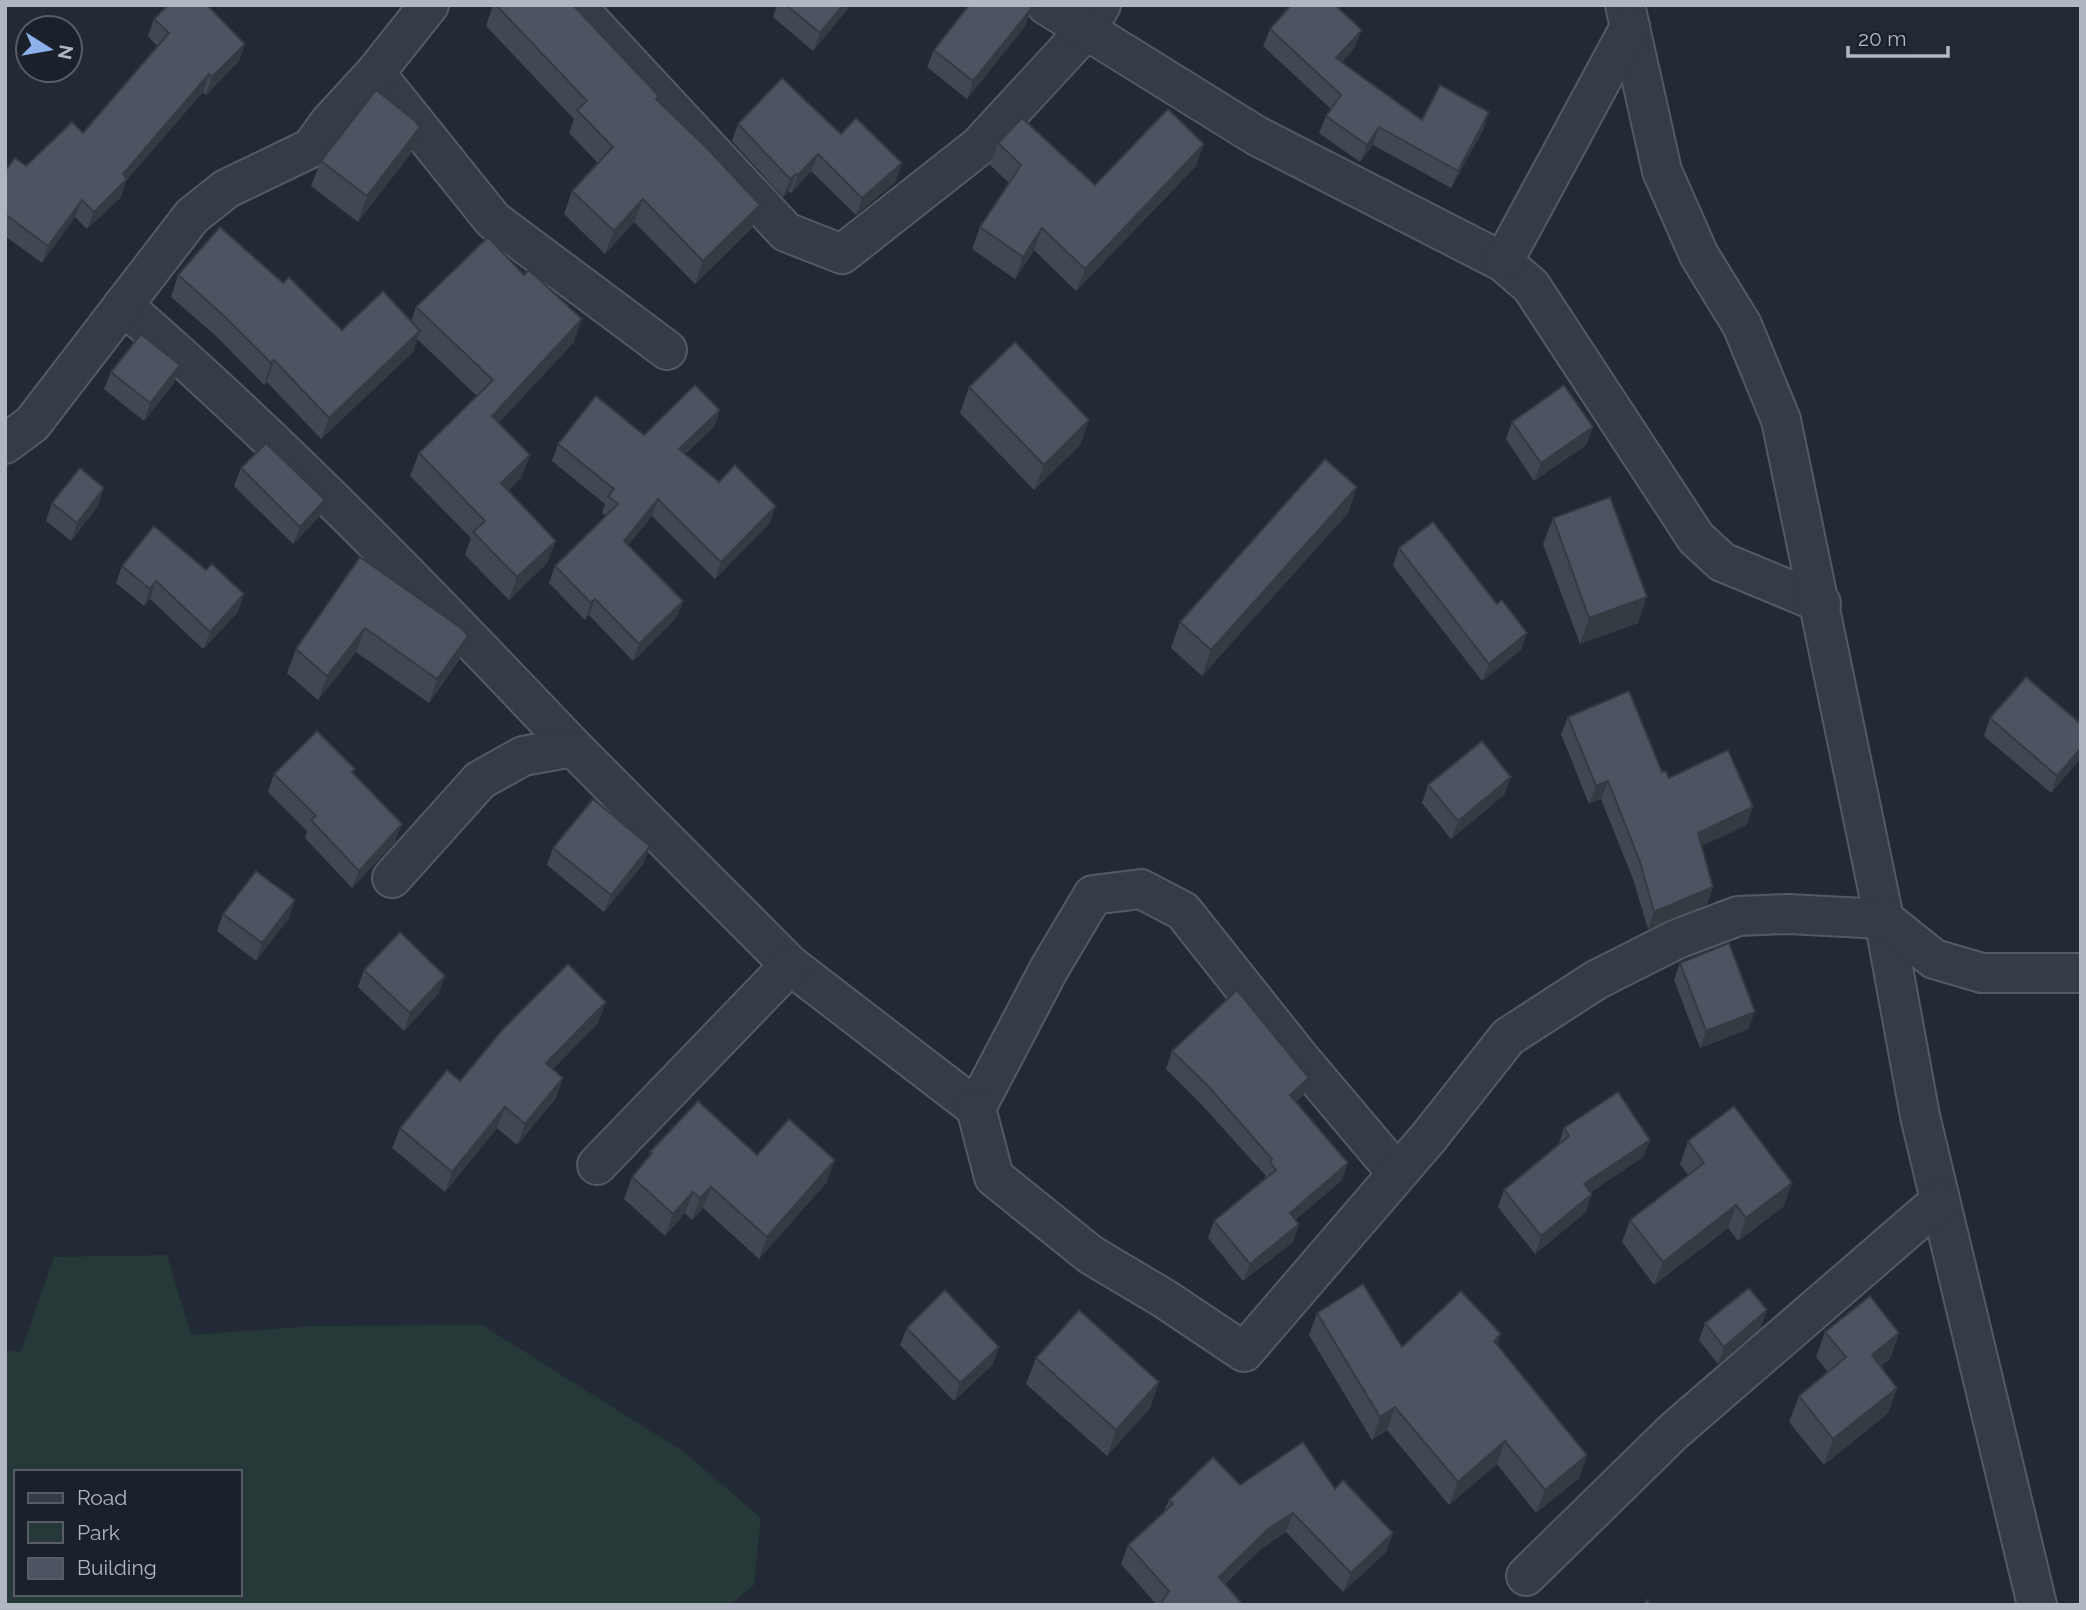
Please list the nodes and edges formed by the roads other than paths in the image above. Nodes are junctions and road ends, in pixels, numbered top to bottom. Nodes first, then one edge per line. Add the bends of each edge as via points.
1 (429, 5) edge
2 (575, 5) edge
3 (1046, 5) edge
4 (1627, 16) edge
5 (1093, 18) edge
6 (375, 73) junction
7 (1503, 262) junction
8 (122, 305) junction
9 (667, 350) dead end
10 (5, 444) edge
11 (1821, 603) junction
12 (573, 747) junction
13 (393, 877) dead end
14 (1884, 919) junction
15 (790, 965) junction
16 (2081, 974) edge
17 (976, 1108) junction
18 (597, 1165) dead end
19 (1397, 1173) junction
20 (1940, 1201) junction
21 (1526, 1576) dead end
22 (2037, 1605) edge

1 - 6 street
2 - 5 street via 786,232 842,254 979,146
3 - 5 street
4 - 7 street
4 - 11 street via 1662,171 1699,255 1742,324 1781,420
5 - 7 street via 1257,136
6 - 8 street via 311,148 226,189 192,216
6 - 9 street via 493,220
7 - 11 street via 1531,286 1696,538 1722,562
8 - 10 street via 32,424
8 - 12 street via 200,371 316,482
11 - 14 street
12 - 13 street via 523,756 480,780
12 - 15 street
14 - 16 street via 1934,959 1982,973
14 - 19 street via 1738,916 1677,939 1596,980 1508,1037
14 - 20 street
15 - 17 street
15 - 18 street
17 - 19 street via 994,1177 1091,1255 1244,1352
17 - 19 street via 1048,969 1093,895 1141,889 1183,911
20 - 21 street via 1674,1431
20 - 22 street

